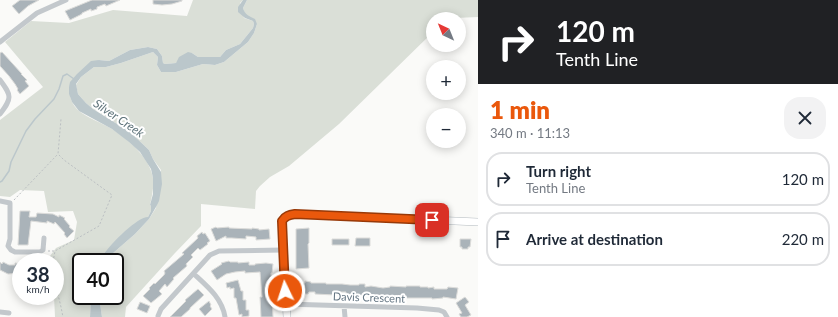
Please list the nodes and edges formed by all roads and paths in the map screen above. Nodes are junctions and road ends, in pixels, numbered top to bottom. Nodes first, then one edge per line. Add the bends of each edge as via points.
1 (66, 0) edge
2 (0, 42) edge
3 (0, 80) edge
4 (0, 114) edge
5 (61, 119) dead end
6 (58, 154) junction
7 (0, 201) edge
8 (10, 203) junction
9 (478, 222) edge
10 (44, 238) dead end
11 (43, 250) junction
12 (283, 250) junction
13 (55, 251) joint
14 (194, 274) junction
15 (286, 304) junction
16 (61, 305) edge
17 (344, 306) junction
18 (0, 312) edge
19 (9, 313) dead end
20 (62, 317) edge
21 (158, 317) edge
22 (225, 317) edge
23 (287, 317) edge
24 (345, 317) edge
25 (447, 317) edge

1 - 2 street via 37,13
3 - 4 street via 9,94 8,103
5 - 6 path
6 - 8 path
6 - 13 path via 112,195 99,226
7 - 8 street
8 - 11 street via 8,246 15,252
9 - 12 street via 288,215 282,221
10 - 11 street
11 - 13 path
12 - 14 street via 219,251 210,255
12 - 15 street
14 - 21 street via 161,309
14 - 22 street via 214,293 224,309
15 - 17 street, Davis Crescent
15 - 23 street
16 - 20 path
17 - 24 street
17 - 25 street, Davis Crescent via 439,310
18 - 19 street

